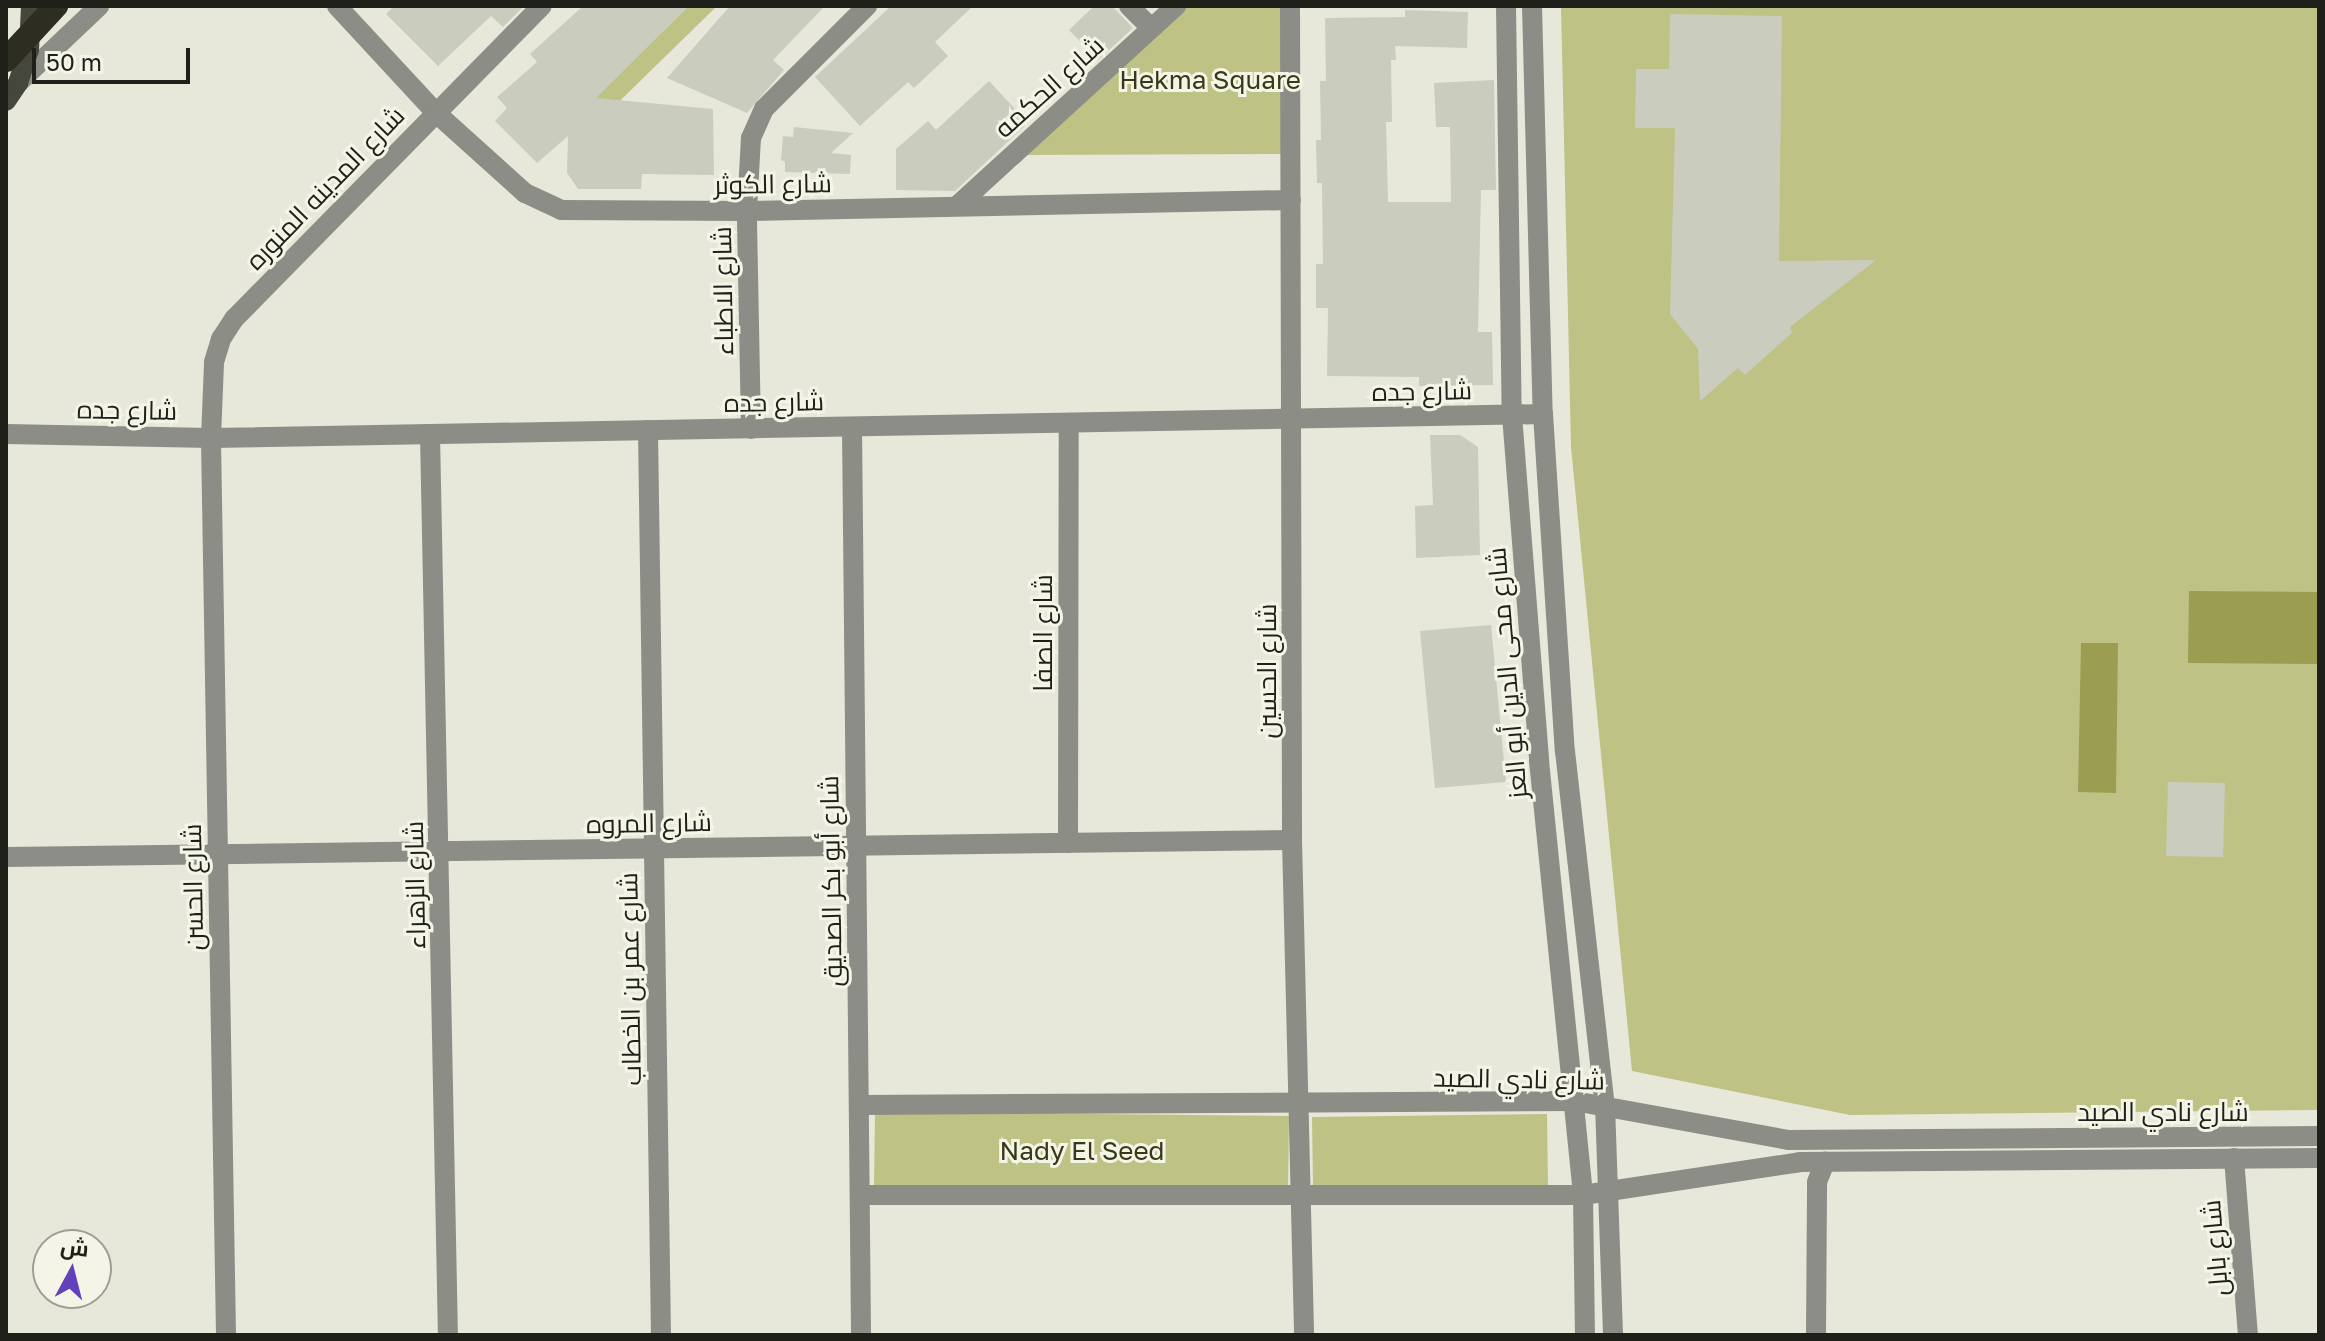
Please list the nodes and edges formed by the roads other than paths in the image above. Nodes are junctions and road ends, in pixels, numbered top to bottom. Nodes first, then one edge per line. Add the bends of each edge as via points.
1 (31, 6) edge
2 (56, 6) edge
3 (99, 6) edge
4 (337, 6) edge
5 (542, 6) edge
6 (867, 6) edge
7 (1129, 6) edge
8 (1176, 6) edge
9 (1290, 6) edge
10 (1506, 6) edge
11 (1532, 6) edge
12 (1151, 28) junction
13 (6, 60) edge
14 (18, 83) junction
15 (6, 101) edge
16 (435, 112) junction
17 (1291, 200) junction
18 (957, 206) junction
19 (747, 211) junction
20 (1543, 414) junction
21 (1512, 415) junction
22 (1294, 419) junction
23 (1069, 423) junction
24 (852, 427) junction
25 (751, 429) junction
26 (648, 430) junction
27 (6, 434) edge
28 (430, 434) junction
29 (211, 438) junction
30 (1292, 840) junction
31 (1068, 843) junction
32 (856, 846) junction
33 (654, 849) junction
34 (440, 851) junction
35 (218, 854) junction
36 (6, 857) edge
37 (1574, 1101) junction
38 (1301, 1103) junction
39 (859, 1105) junction
40 (1605, 1105) junction
41 (2319, 1136) edge
42 (2234, 1158) junction
43 (2319, 1158) edge
44 (1825, 1162) junction
45 (1610, 1191) junction
46 (860, 1195) junction
47 (1583, 1195) junction
48 (1302, 1196) junction
49 (226, 1335) edge
50 (448, 1335) edge
51 (661, 1335) edge
52 (861, 1335) edge
53 (1304, 1335) edge
54 (1585, 1335) edge
55 (1613, 1335) edge
56 (1816, 1335) edge
57 (2248, 1335) edge

1 - 14 main road via 29,50
2 - 13 highway, bridge
3 - 14 street
4 - 16 street, شارع الكوثر
5 - 16 street, شارع المدينه المنوره
6 - 19 street, شارع الاطباء via 764,109 748,149
7 - 12 street
8 - 12 street, شارع الحكمه
9 - 17 street, شارع الحسين
10 - 21 street, شارع محى الدين أبو العز
11 - 20 street, شارع محى الدين أبو العز
12 - 18 street, شارع الحكمه
14 - 15 main road
16 - 19 street, شارع الكوثر via 525,193 561,210
16 - 29 street, شارع المدينه المنوره via 234,319 214,362
17 - 18 street, شارع الكوثر
17 - 22 street, شارع الحسين
18 - 19 street, شارع الكوثر
19 - 25 street, شارع الاطباء
20 - 21 street, شارع جده
20 - 40 street, شارع محى الدين أبو العز via 1565,751
21 - 22 street, شارع جده
21 - 37 street, شارع محى الدين أبو العز via 1539,761
22 - 23 street, شارع جده
22 - 30 street, شارع الحسين
23 - 24 street, شارع جده
23 - 31 street, شارع الصفا
24 - 25 street, شارع جده
24 - 32 street, شارع أبو بكر الصديق
25 - 26 street, شارع جده
26 - 28 street, شارع جده
26 - 33 street, شارع عمر بن الخطاب
27 - 29 street, شارع جده
28 - 29 street, شارع جده
28 - 34 street, شارع الزهراء
29 - 35 street, شارع الحسن
30 - 31 street, شارع المروه
30 - 38 street, شارع الحسين
31 - 32 street, شارع المروه
32 - 33 street, شارع المروه
32 - 39 street, شارع أبو بكر الصديق
33 - 34 street, شارع المروه
33 - 51 street, شارع عمر بن الخطاب
34 - 35 street, شارع المروه
34 - 50 street, شارع الزهراء
35 - 36 street, شارع المروه
35 - 49 street, شارع الحسن
37 - 38 street, شارع نادي الصيد
37 - 40 street, شارع نادي الصيد
37 - 47 street, شارع محى الدين أبو العز
38 - 39 street, شارع نادي الصيد
38 - 48 street, شارع الحسين
39 - 46 street, شارع أبو بكر الصديق
40 - 41 street, شارع نادي الصيد via 1801,1141
40 - 45 street, شارع محى الدين أبو العز
42 - 43 street, شارع نادي الصيد
42 - 44 street, شارع نادي الصيد
42 - 57 street, شارع بابل
44 - 45 street, شارع نادي الصيد via 1779,1164
44 - 56 street via 1817,1182
45 - 47 street, شارع نادي الصيد
45 - 55 street, شارع محى الدين أبو العز
46 - 48 street, شارع نادي الصيد
46 - 52 street, شارع أبو بكر الصديق
47 - 48 street, شارع نادي الصيد
47 - 54 street, شارع محى الدين أبو العز
48 - 53 street, شارع الحسين

